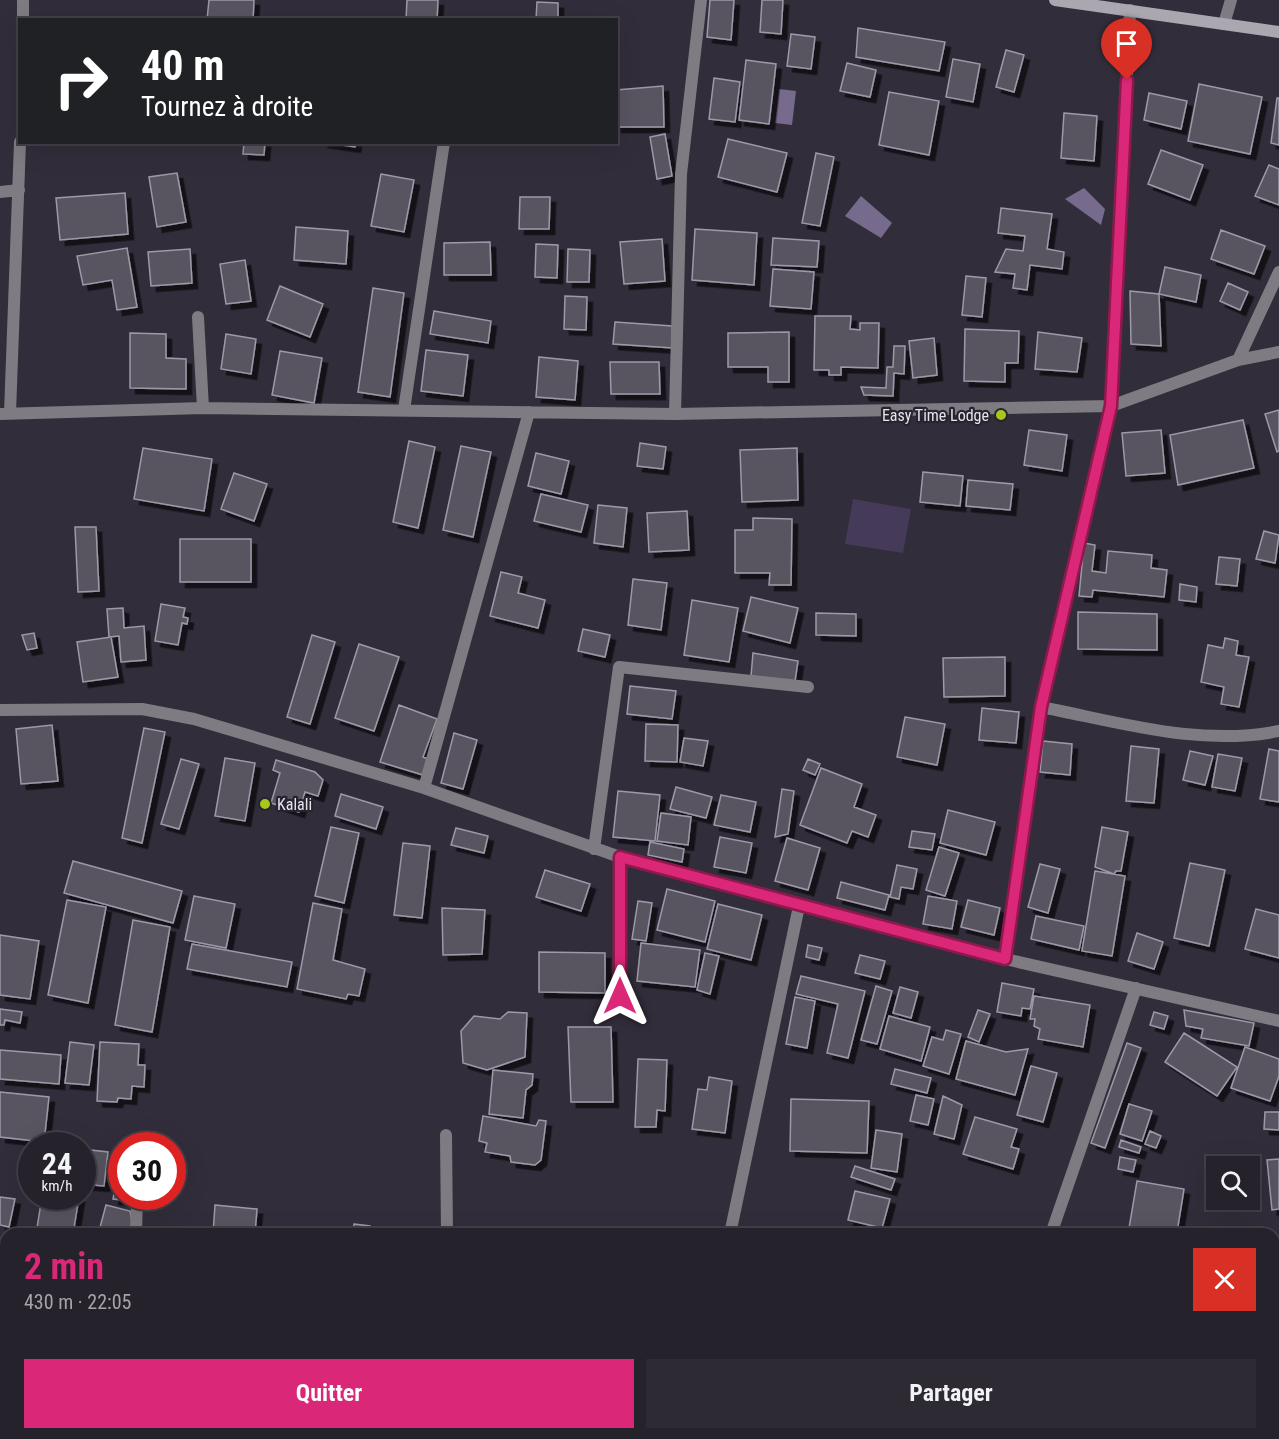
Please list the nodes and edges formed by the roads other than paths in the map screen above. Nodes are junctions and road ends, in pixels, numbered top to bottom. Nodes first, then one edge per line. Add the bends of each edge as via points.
1 (23, 0) edge
2 (701, 0) edge
3 (1055, 0) edge
4 (1232, 0) edge
5 (1130, 10) junction
6 (23, 18) edge
7 (1224, 24) junction
8 (1279, 32) edge
9 (20, 144) edge
10 (444, 144) edge
11 (19, 190) junction
12 (0, 192) edge
13 (1279, 272) edge
14 (198, 317) dead end
15 (1279, 352) edge
16 (1238, 360) junction
17 (1111, 406) junction
18 (203, 408) junction
19 (404, 410) junction
20 (529, 412) junction
21 (5, 414) edge
22 (675, 414) junction
23 (808, 687) dead end
24 (1041, 707) junction
25 (0, 710) edge
26 (1279, 731) edge
27 (424, 788) junction
28 (594, 849) junction
29 (620, 857) junction
30 (799, 906) junction
31 (1005, 959) junction
32 (1136, 988) junction
33 (620, 996) dead end
34 (1279, 1021) edge
35 (446, 1135) dead end
36 (137, 1210) edge
37 (136, 1228) edge
38 (447, 1228) edge
39 (731, 1228) edge
40 (1053, 1228) edge

1 - 6 street
2 - 22 street via 681,174
3 - 5 street
4 - 7 street
5 - 7 street
5 - 17 street
7 - 8 street
9 - 11 street
10 - 19 street
11 - 12 street
11 - 21 street
13 - 16 street
14 - 18 street
15 - 16 street
16 - 17 street
17 - 22 street
17 - 24 street
18 - 19 street
18 - 21 street
19 - 20 street
20 - 22 street
20 - 27 street
23 - 28 street via 619,667
24 - 26 street via 1193,736
24 - 31 street
25 - 27 street via 142,709 194,719
27 - 28 street
28 - 29 street
29 - 30 street
29 - 33 street
30 - 31 street
30 - 39 street
31 - 32 street
32 - 34 street
32 - 40 street
35 - 38 street
36 - 37 street

